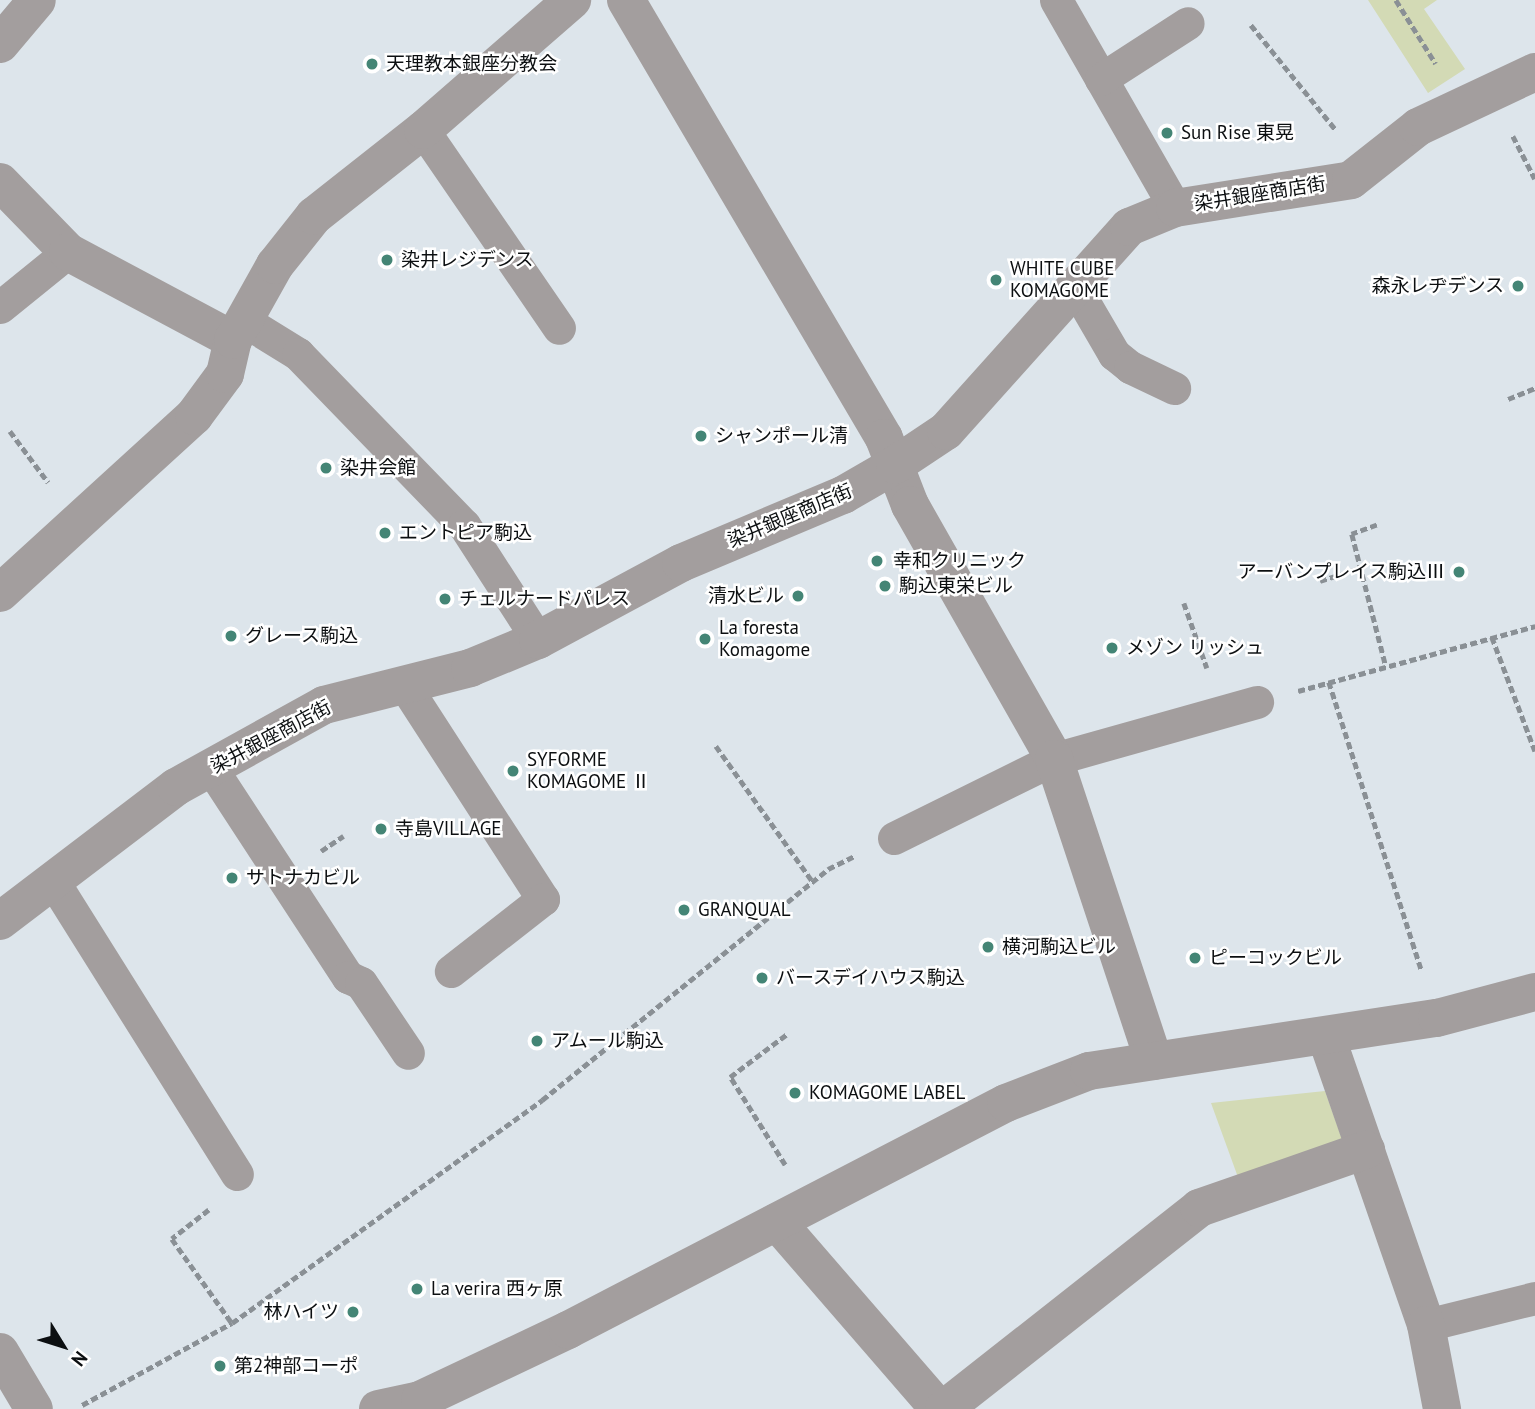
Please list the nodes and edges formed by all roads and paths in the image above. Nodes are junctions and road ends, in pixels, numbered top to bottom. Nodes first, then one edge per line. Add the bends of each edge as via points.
1 (37, 0) edge
2 (572, 0) edge
3 (625, 0) edge
4 (1056, 0) edge
5 (1396, 0) edge
6 (1188, 23) dead end
7 (1251, 25) dead end
8 (0, 44) edge
9 (1535, 72) edge
10 (1101, 79) junction
11 (1461, 105) junction
12 (423, 130) junction
13 (1367, 168) junction
14 (0, 182) edge
15 (1174, 208) junction
16 (68, 252) junction
17 (1075, 288) junction
18 (0, 307) edge
19 (559, 328) dead end
20 (238, 330) junction
21 (1174, 388) dead end
22 (1535, 388) edge
23 (1508, 398) dead end
24 (10, 431) dead end
25 (895, 466) junction
26 (79, 522) junction
27 (1377, 525) dead end
28 (1360, 568) junction
29 (1320, 581) dead end
30 (0, 593) edge
31 (1184, 603) dead end
32 (1535, 626) edge
33 (1492, 637) junction
34 (538, 640) junction
35 (1386, 666) junction
36 (1329, 682) junction
37 (405, 686) junction
38 (1257, 702) joint
39 (1223, 711) junction
40 (716, 746) dead end
41 (1535, 751) edge
42 (1054, 759) junction
43 (211, 768) junction
44 (894, 838) joint
45 (53, 881) junction
46 (813, 881) junction
47 (0, 921) edge
48 (451, 971) dead end
49 (1535, 992) edge
50 (1437, 1018) junction
51 (787, 1034) dead end
52 (1326, 1036) junction
53 (408, 1053) dead end
54 (1154, 1061) junction
55 (1366, 1150) junction
56 (789, 1171) dead end
57 (237, 1174) joint
58 (777, 1222) junction
59 (1535, 1298) edge
60 (232, 1323) junction
61 (1426, 1325) junction
62 (0, 1352) edge
63 (422, 1405) edge
64 (34, 1409) edge
65 (75, 1409) edge
66 (378, 1409) edge
67 (939, 1409) edge
68 (944, 1409) edge
69 (1442, 1409) edge

1 - 8 street
2 - 12 street
3 - 25 street via 884,438
4 - 10 lane
5 - 11 path
6 - 10 lane
7 - 13 path
9 - 11 street, 染井銀座商店街
10 - 15 lane
11 - 13 street, 染井銀座商店街 via 1418,127
12 - 19 lane
12 - 20 street via 314,216 275,265
13 - 15 street, 染井銀座商店街 via 1351,180
14 - 16 street
15 - 17 street, 染井銀座商店街 via 1129,228
16 - 18 lane
16 - 20 street
17 - 21 lane via 1114,354
17 - 25 street, 染井銀座商店街 via 946,431
20 - 26 street via 225,374 194,416
20 - 34 lane via 298,354 464,525
22 - 23 path
24 - 26 path
25 - 34 street, 染井銀座商店街 via 843,495 681,563
25 - 42 street via 910,505
26 - 30 street
27 - 28 path via 1352,534
28 - 29 path
28 - 35 path
31 - 39 path
32 - 33 path
33 - 35 path
33 - 41 path
34 - 37 street, 染井銀座商店街 via 470,668
35 - 36 path
36 - 38 path
36 - 50 path
37 - 43 street, 染井銀座商店街 via 324,705
37 - 48 lane via 543,899
38 - 39 lane
39 - 42 lane
40 - 46 path
42 - 44 lane
42 - 54 street
43 - 45 street, 染井銀座商店街 via 176,788
43 - 53 lane via 348,977 361,983
44 - 46 path via 828,869
45 - 47 street, 染井銀座商店街
45 - 57 lane
46 - 60 path via 542,1100
49 - 50 street
50 - 52 street
51 - 56 path via 730,1077
52 - 54 street
52 - 55 street
54 - 58 street via 1089,1071 1006,1103
55 - 61 street
55 - 68 street via 1199,1208
57 - 60 path via 242,1183 172,1239
58 - 63 street
58 - 67 street
59 - 61 lane
60 - 65 path
61 - 69 street
62 - 64 street
63 - 66 street

